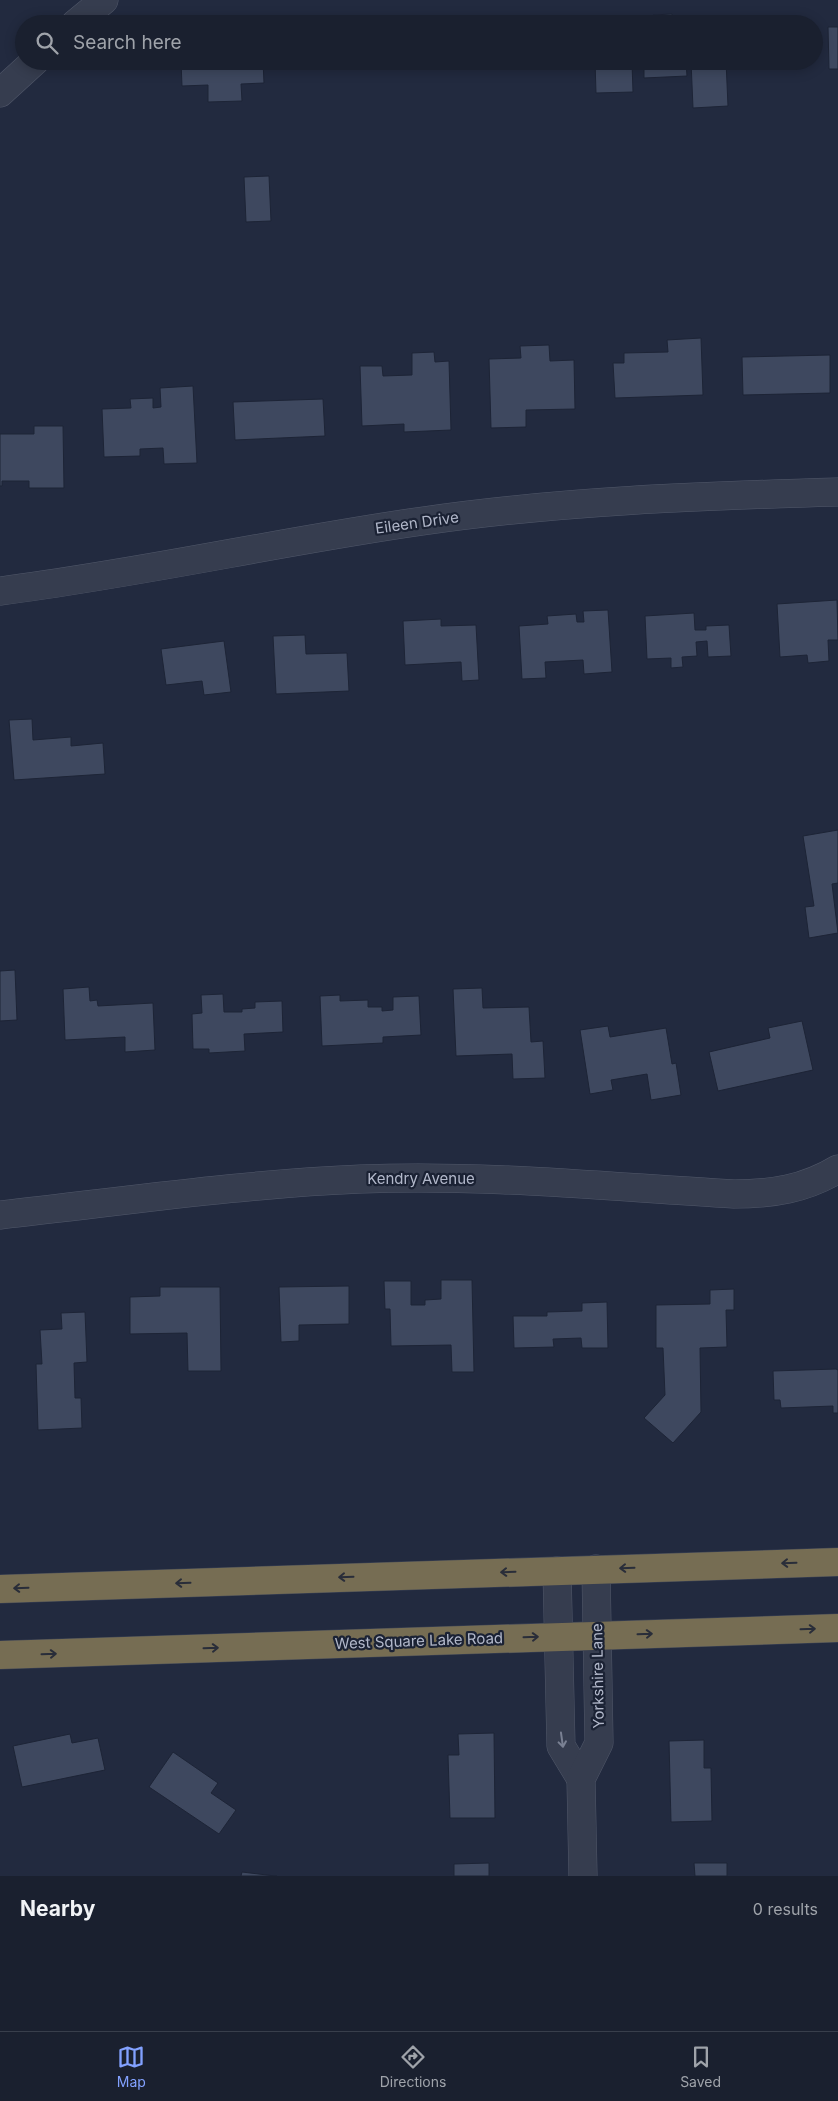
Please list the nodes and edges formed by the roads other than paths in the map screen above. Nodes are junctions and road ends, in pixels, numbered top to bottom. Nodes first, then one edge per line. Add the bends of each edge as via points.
1 (104, 0) edge
2 (86, 15) edge
3 (25, 70) edge
4 (0, 93) edge
5 (838, 492) edge
6 (0, 591) edge
7 (838, 1169) edge
8 (0, 1215) edge
9 (838, 1562) edge
10 (596, 1569) junction
11 (557, 1571) junction
12 (0, 1589) edge
13 (838, 1628) edge
14 (597, 1635) junction
15 (558, 1636) junction
16 (0, 1655) edge
17 (581, 1779) junction
18 (583, 1876) edge

1 - 2 street
3 - 4 street
5 - 6 street, Eileen Drive via 625,500 507,510 384,527
7 - 8 street, Kendry Avenue via 797,1188 760,1194 484,1179 361,1179
9 -> 10 highway
10 - 11 highway
10 - 14 street, Yorkshire Lane
11 -> 12 highway
11 - 15 street
14 -> 13 highway, West Square Lake Road
14 - 15 highway, West Square Lake Road
14 - 17 street, Yorkshire Lane via 599,1742
16 -> 15 highway, West Square Lake Road
15 -> 17 street via 561,1746
17 - 18 street, Yorkshire Lane

